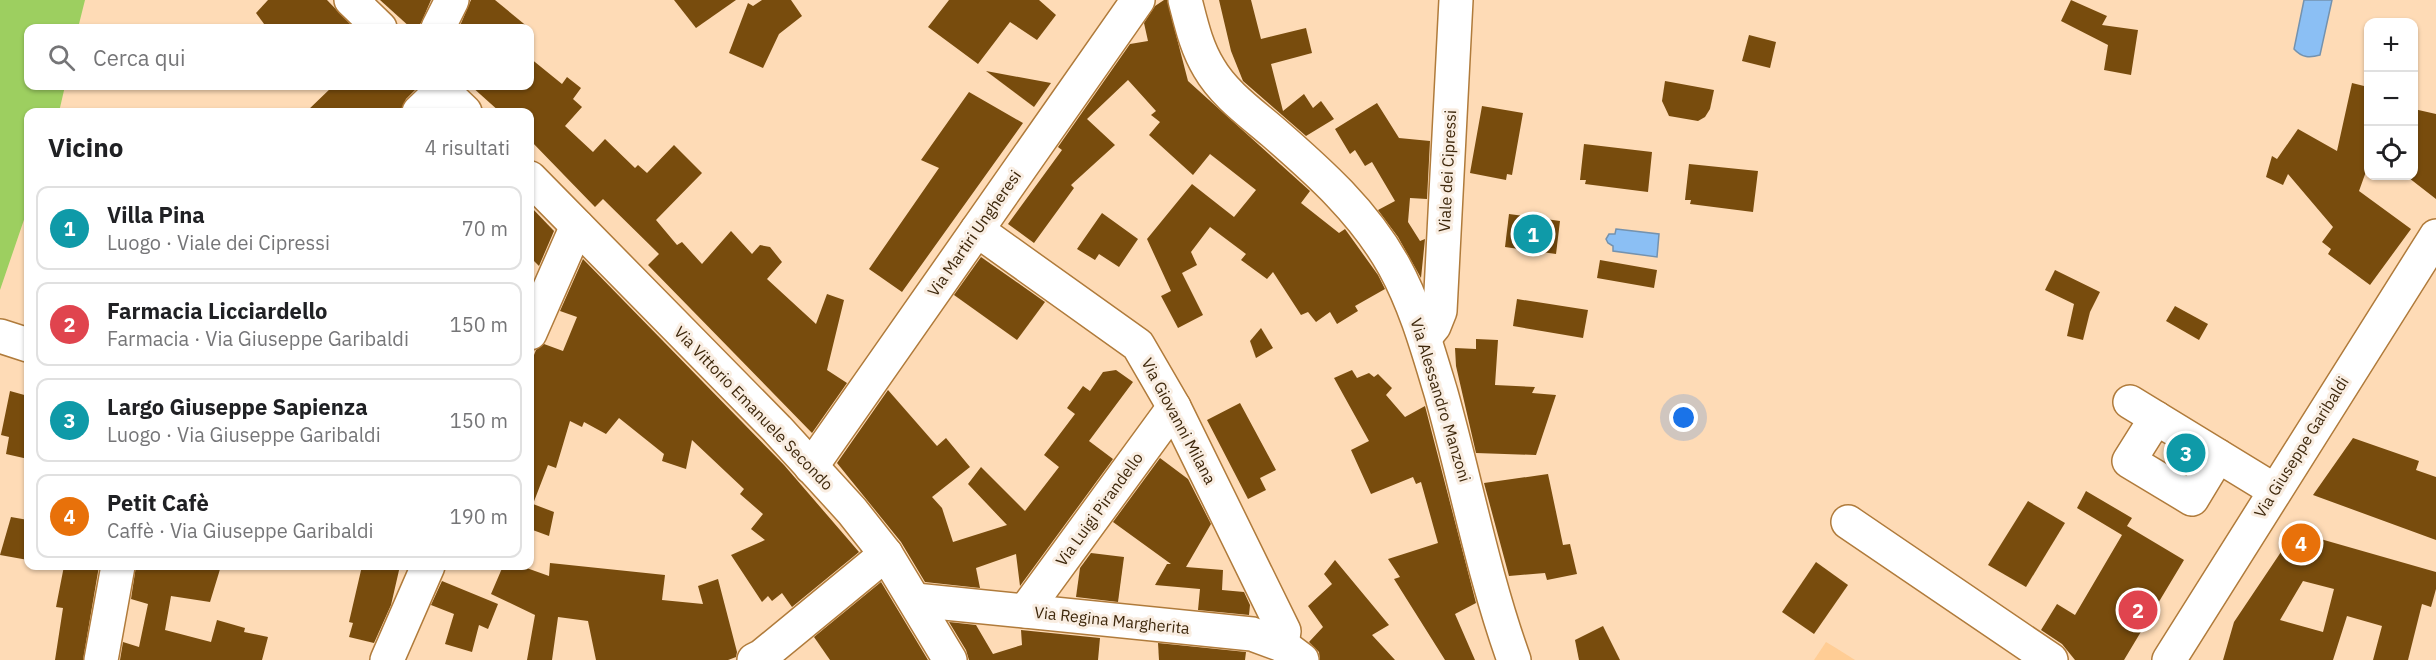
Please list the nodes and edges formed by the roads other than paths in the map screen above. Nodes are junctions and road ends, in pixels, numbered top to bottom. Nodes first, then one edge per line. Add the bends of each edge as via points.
1 (351, 0) edge
2 (452, 0) edge
3 (1138, 0) edge
4 (1185, 0) edge
5 (1456, 0) edge
6 (376, 24) edge
7 (440, 24) edge
8 (438, 90) edge
9 (444, 90) edge
10 (423, 108) edge
11 (461, 108) edge
12 (534, 182) edge
13 (577, 226) junction
14 (977, 230) junction
15 (2436, 236) edge
16 (534, 324) edge
17 (0, 336) edge
18 (1425, 337) junction
19 (24, 344) edge
20 (1174, 407) junction
21 (2218, 456) junction
22 (811, 466) junction
23 (2274, 490) junction
24 (1848, 522) dead end
25 (886, 554) junction
26 (117, 570) edge
27 (426, 570) edge
28 (915, 600) junction
29 (1025, 611) junction
30 (1292, 652) edge
31 (760, 659) edge
32 (101, 660) edge
33 (387, 660) edge
34 (950, 660) edge
35 (1514, 660) edge
36 (2051, 660) edge
37 (2169, 660) edge

1 - 6 street
2 - 7 street
3 - 14 street, Via Martiri Ungheresi
4 - 18 street, Via Alessandro Manzoni via 1209,70 1228,93 1328,180 1354,208 1394,266
5 - 18 street, Viale dei Cipressi via 1440,310
8 - 10 street
9 - 11 street
12 - 13 street, Via Vittorio Emanuele Secondo
13 - 16 street
13 - 22 street, Via Vittorio Emanuele Secondo
14 - 20 street, Via Giovanni Milana via 1138,345
14 - 22 street, Via Martiri Ungheresi
15 - 23 street, Via Giuseppe Garibaldi
17 - 19 street
18 - 35 street, Via Alessandro Manzoni via 1498,616
20 - 29 street, Via Luigi Pirandello
20 - 30 street, Via Giovanni Milana
21 - 21 street via 2192,499 2129,461 2143,410
21 - 23 street
22 - 25 street, Via Vittorio Emanuele Secondo
23 - 37 street, Via Giuseppe Garibaldi
24 - 36 street
25 - 28 street, Via Vittorio Emanuele Secondo
25 - 31 street
26 - 32 street
27 - 33 street
28 - 29 street, Via Regina Margherita
28 - 34 street, Via Vittorio Emanuele Secondo
29 - 30 street, Via Regina Margherita via 1252,634

